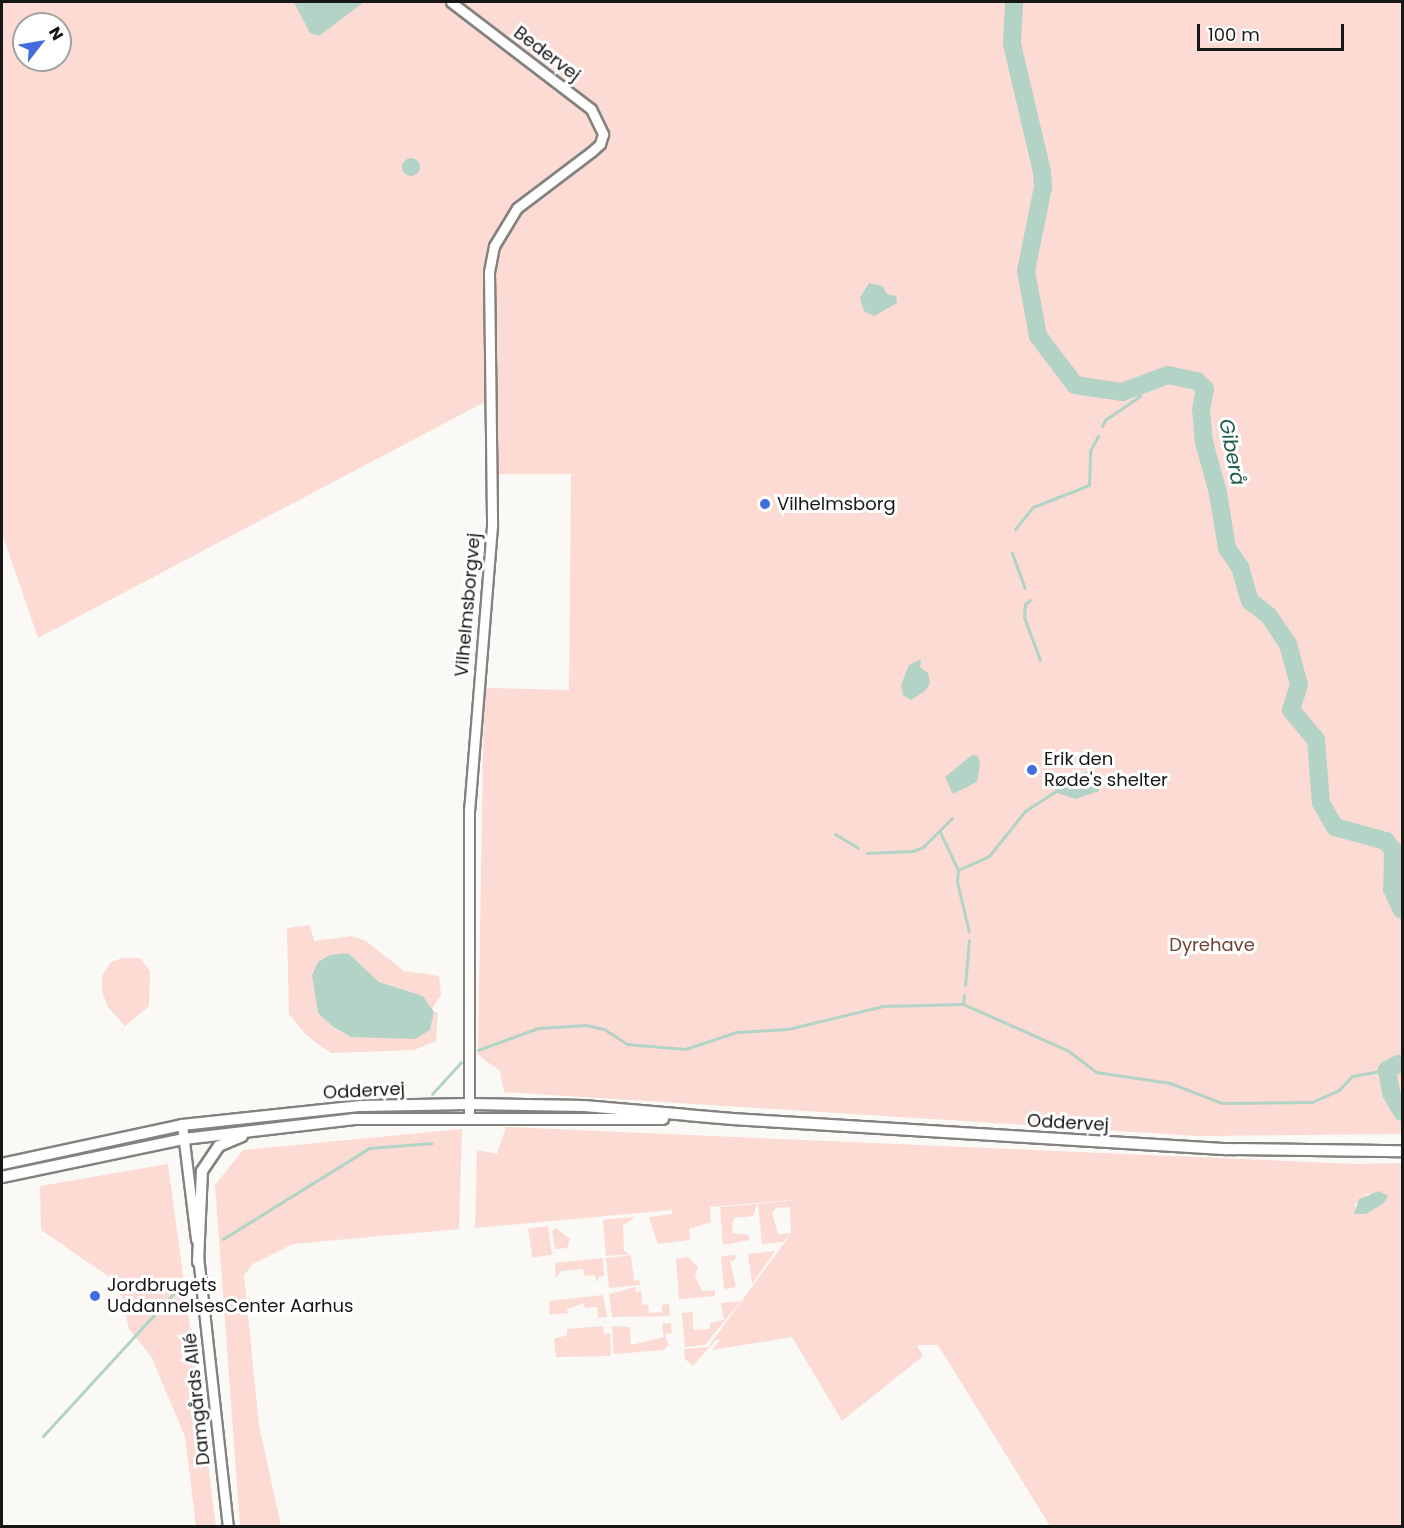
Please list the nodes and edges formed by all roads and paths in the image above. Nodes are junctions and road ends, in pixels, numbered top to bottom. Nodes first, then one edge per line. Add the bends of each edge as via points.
1 (451, 2) edge
2 (600, 144) joint
3 (469, 1104) junction
4 (469, 1117) junction
5 (732, 1119) junction
6 (182, 1125) junction
7 (288, 1125) junction
8 (183, 1138) junction
9 (1402, 1151) edge
10 (2, 1164) edge
11 (2, 1177) edge
12 (198, 1262) junction
13 (228, 1527) edge

1 - 2 street, Bedervej via 591,109 601,125
2 - 3 street, Vilhelmsborgvej via 517,208 495,246 489,272 492,526 469,809
3 - 4 street, Vilhelmsborgvej
3 - 5 main road, Oddervej via 584,1106
3 - 6 main road, Oddervej via 367,1106
4 - 5 main road, Oddervej
4 - 7 main road, Oddervej via 355,1119
5 - 9 main road, Oddervej via 1227,1149
6 - 8 street, Damgårds Allé
6 - 10 main road, Oddervej
7 - 8 main road, Oddervej
7 - 12 main road via 228,1140 212,1153 202,1171
8 - 11 main road, Oddervej
8 - 12 street, Damgårds Allé
12 - 13 street, Damgårds Allé

